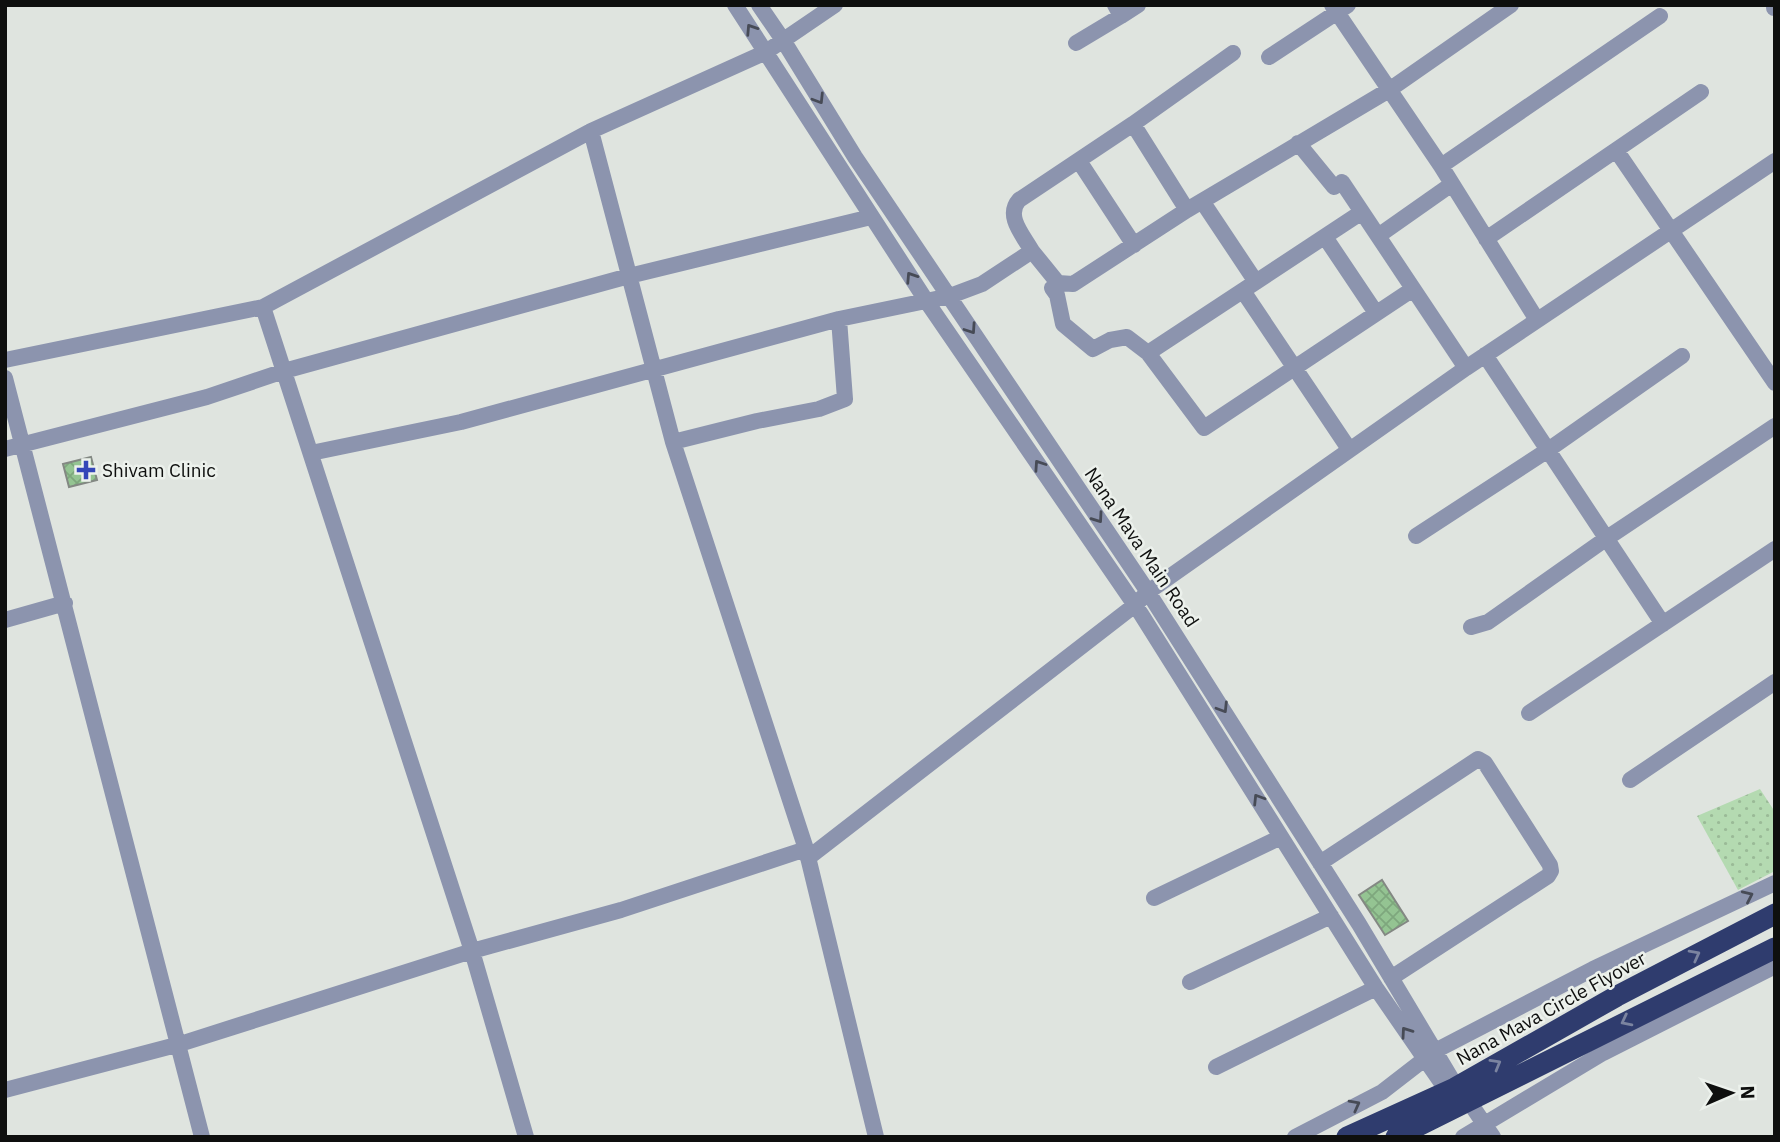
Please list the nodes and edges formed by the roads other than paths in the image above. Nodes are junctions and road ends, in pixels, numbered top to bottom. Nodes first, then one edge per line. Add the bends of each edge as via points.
1 (735, 5) edge
2 (759, 5) edge
3 (835, 5) edge
4 (1138, 5) edge
5 (1511, 5) edge
6 (1339, 8) edge
7 (1118, 10) edge
8 (1660, 16) dead end
9 (783, 40) junction
10 (1076, 43) dead end
11 (766, 52) junction
12 (1233, 53) dead end
13 (1269, 57) dead end
14 (1389, 90) junction
15 (1701, 92) dead end
16 (1133, 124) junction
17 (591, 131) junction
18 (1298, 143) junction
19 (1616, 150) junction
20 (1079, 161) junction
21 (1775, 161) edge
22 (1441, 166) junction
23 (1452, 184) junction
24 (1202, 201) junction
25 (1187, 210) junction
26 (1362, 212) junction
27 (871, 216) junction
28 (1672, 230) junction
29 (1325, 236) junction
30 (1378, 236) junction
31 (1486, 239) junction
32 (1134, 246) junction
33 (1032, 251) junction
34 (629, 276) junction
35 (1249, 286) junction
36 (1052, 288) dead end
37 (1413, 289) junction
38 (950, 296) junction
39 (927, 302) junction
40 (262, 307) junction
41 (1377, 313) junction
42 (839, 319) junction
43 (1537, 320) junction
44 (1148, 353) junction
45 (1485, 355) junction
46 (1682, 356) dead end
47 (5, 360) edge
48 (1294, 368) junction
49 (1466, 368) junction
50 (654, 369) junction
51 (284, 371) junction
52 (5, 379) edge
53 (1775, 383) edge
54 (1775, 426) edge
55 (673, 442) junction
56 (13, 447) edge
57 (1349, 449) junction
58 (1548, 450) junction
59 (310, 453) junction
60 (1416, 536) dead end
61 (1606, 538) junction
62 (1775, 549) edge
63 (1148, 592) junction
64 (65, 603) junction
65 (1135, 605) junction
66 (5, 621) edge
67 (1663, 624) junction
68 (1471, 627) dead end
69 (1775, 682) edge
70 (1529, 713) dead end
71 (1630, 779) dead end
72 (1281, 836) junction
73 (807, 853) junction
74 (1320, 863) junction
75 (1775, 883) edge
76 (1154, 898) dead end
77 (1775, 914) edge
78 (1331, 916) junction
79 (1775, 948) edge
80 (472, 951) junction
81 (1775, 966) edge
82 (1391, 978) junction
83 (1190, 982) dead end
84 (1376, 988) junction
85 (180, 1044) junction
86 (1429, 1054) junction
87 (1216, 1067) dead end
88 (1450, 1086) junction
89 (5, 1090) edge
90 (1470, 1103) junction
91 (1455, 1113) junction
92 (1489, 1130) edge
93 (1467, 1136) edge
94 (202, 1137) edge
95 (526, 1137) edge
96 (876, 1137) edge
97 (1295, 1137) edge
98 (1347, 1137) edge
99 (1396, 1137) edge

11 -> 1 street, Nana Mava Main Road
2 - 9 street, Nana Mava Main Road
3 - 9 street
4 - 7 street
5 - 14 street
6 - 13 street
6 - 14 street
7 - 10 street
8 - 22 street
9 - 11 street
9 -> 38 street, Nana Mava Main Road via 855,157
11 - 17 street
11 - 27 street, Nana Mava Main Road
12 - 16 street
14 - 18 street
14 - 22 street
15 - 19 street
16 - 20 street
16 - 25 street
17 - 34 street
17 - 40 street
18 - 24 street
18 - 26 street
19 - 28 street
19 - 31 street
20 - 32 street
20 - 33 street via 1013,206 1012,215
21 - 28 street
22 - 23 street
23 - 30 street
23 - 31 street
24 - 25 street
24 - 35 street
25 - 32 street
26 - 29 street
26 - 30 street
27 - 34 street
39 -> 27 street, Nana Mava Main Road
28 - 43 street
28 - 53 street
29 - 35 street
29 - 41 street
30 - 37 street
31 - 43 street
32 - 33 street via 1065,285 1058,284
33 - 38 street via 982,284
34 - 50 street
34 - 51 street
35 - 44 street
35 - 48 street
36 - 44 street via 1063,324 1093,349 1127,337
37 - 41 street
37 - 49 street
38 - 39 street
38 -> 63 street, Nana Mava Main Road
39 - 42 street
65 -> 39 street, Nana Mava Main Road
40 - 47 street
40 - 51 street
41 - 48 street
42 - 50 street
42 - 55 street via 845,399
43 - 45 street
44 - 48 street via 1205,428
45 - 49 street
45 - 58 street
46 - 58 street
48 - 57 street
49 - 57 street
50 - 55 street
50 - 59 street via 461,422
51 - 56 street via 207,397
51 - 59 street
52 - 56 street
54 - 61 street
55 - 73 street
56 - 64 street
57 - 63 street
58 - 60 street
58 - 61 street
59 - 80 street
61 - 67 street
61 - 68 street via 1489,622
62 - 67 street
63 - 65 street
63 -> 74 street, Nana Mava Main Road
64 - 66 street
64 - 85 street
72 -> 65 street, Nana Mava Main Road
65 - 73 street
67 - 70 street
69 - 71 street
72 - 76 street
72 - 78 street, Nana Mava Main Road
73 - 80 street
73 - 96 street
74 - 82 street, Nana Mava Main Road
74 - 82 street via 1478,759 1485,763 1550,864 1548,876
86 -> 75 street via 1592,969
98 -> 77 highway, Nana Mava Circle Flyover, bridge via 1455,1088 1616,996
78 - 83 street
78 - 84 street, Nana Mava Main Road
79 -> 99 highway, bridge
80 - 85 street
80 - 95 street
81 - 92 street via 1603,1053
82 - 86 street, Nana Mava Main Road
86 -> 84 street, Nana Mava Main Road
84 - 87 street
85 - 89 street
85 - 94 street
86 - 88 street, Nana Mava Main Road
97 -> 86 street via 1382,1091
88 - 90 street via 1466,1088
88 - 91 street via 1441,1102
90 - 91 street
90 - 92 street
91 - 93 street
92 - 93 street

